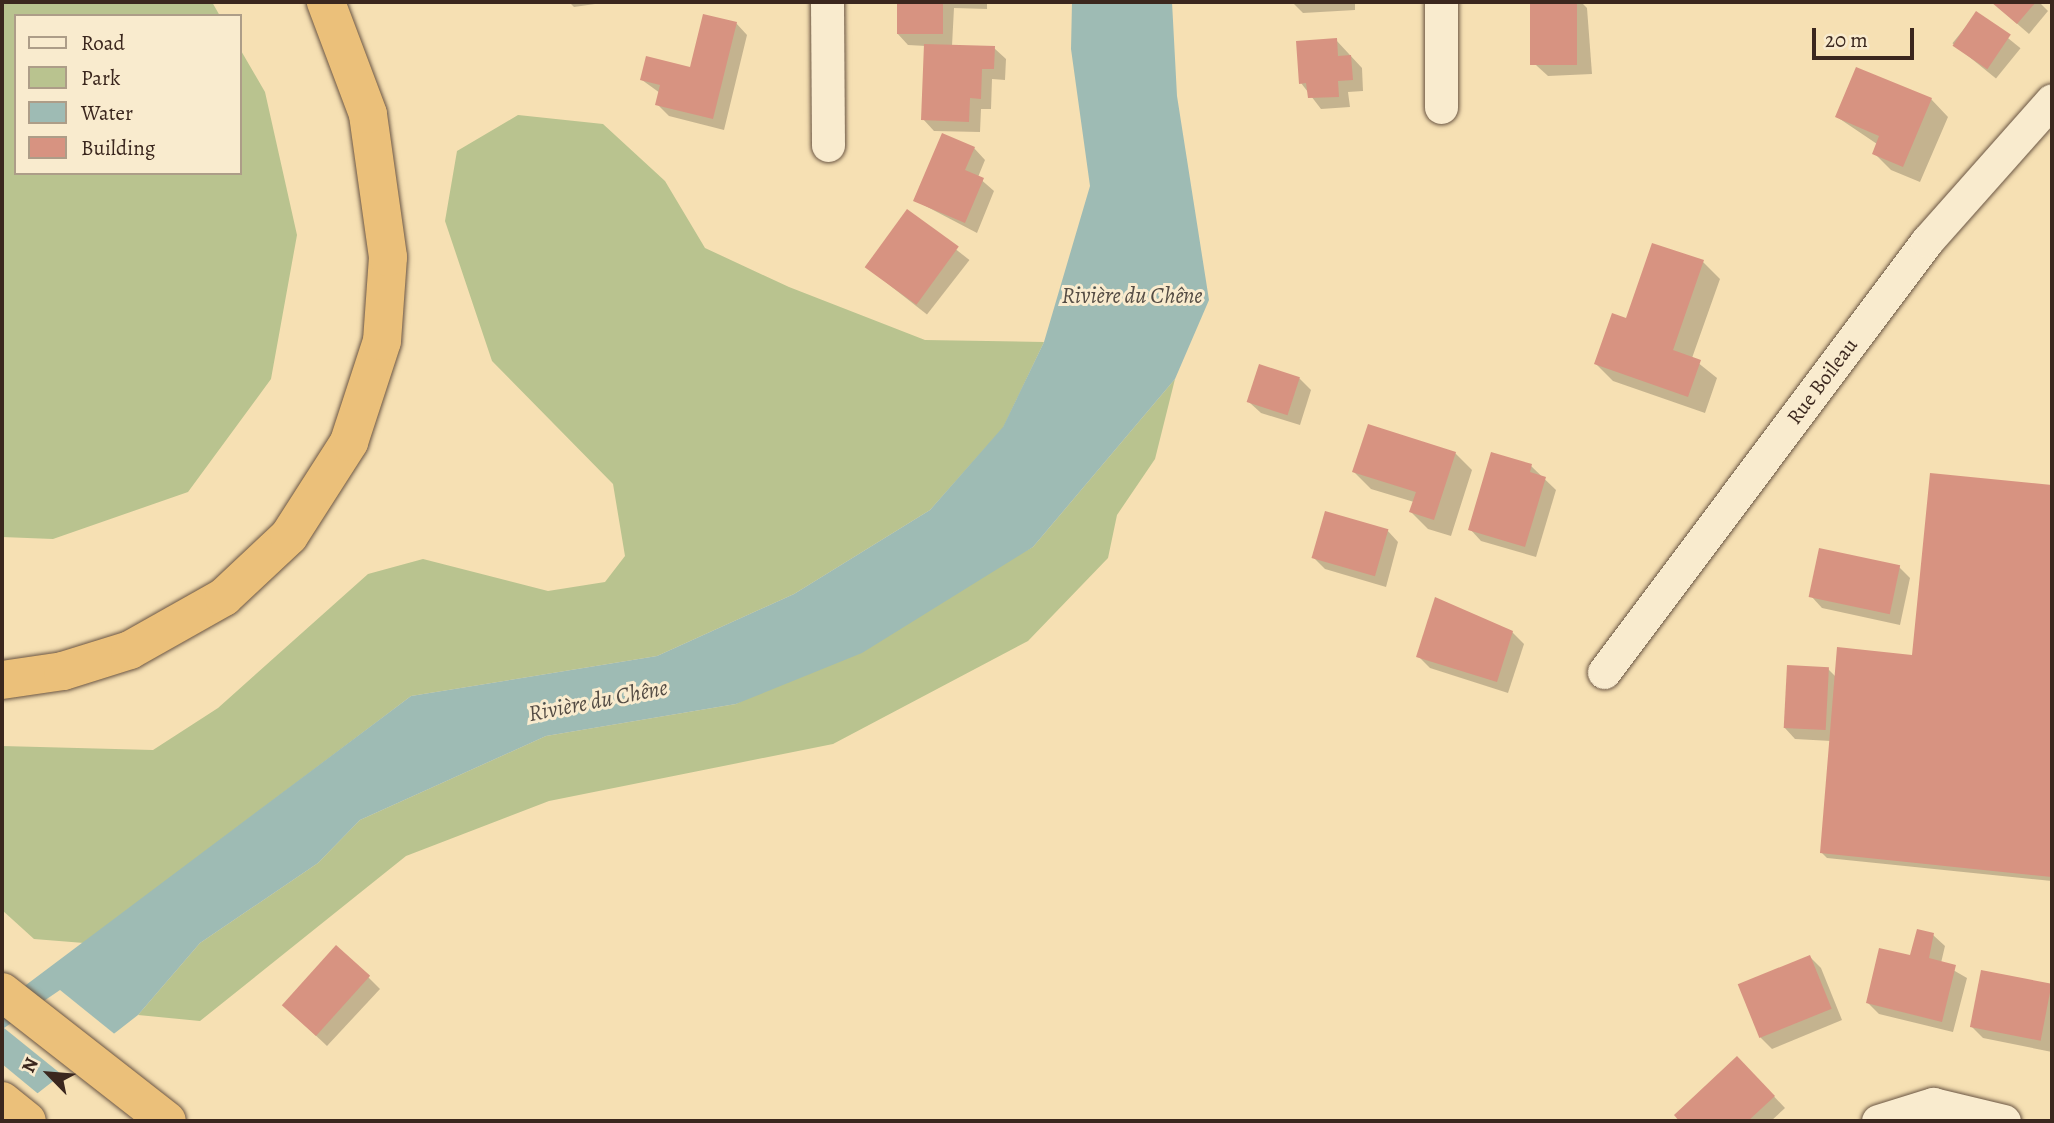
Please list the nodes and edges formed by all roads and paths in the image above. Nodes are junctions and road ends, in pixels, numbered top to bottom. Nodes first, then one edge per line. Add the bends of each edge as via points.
1 (326, 2) edge
2 (827, 2) edge
3 (1441, 2) edge
4 (2052, 100) edge
5 (1441, 107) dead end
6 (828, 145) dead end
7 (1604, 673) dead end
8 (2, 680) edge
9 (14, 1002) edge
10 (2, 1101) edge
11 (27, 1121) edge
12 (167, 1121) edge
13 (1878, 1121) edge
14 (2004, 1121) edge

1 - 8 highway via 368,114 388,257 383,341 349,442 302,520 224,597 130,650 63,671
2 - 6 street
3 - 5 street
4 - 7 street, Rue Boileau via 1927,242
9 - 12 highway
10 - 11 highway
13 - 14 street via 1933,1104

